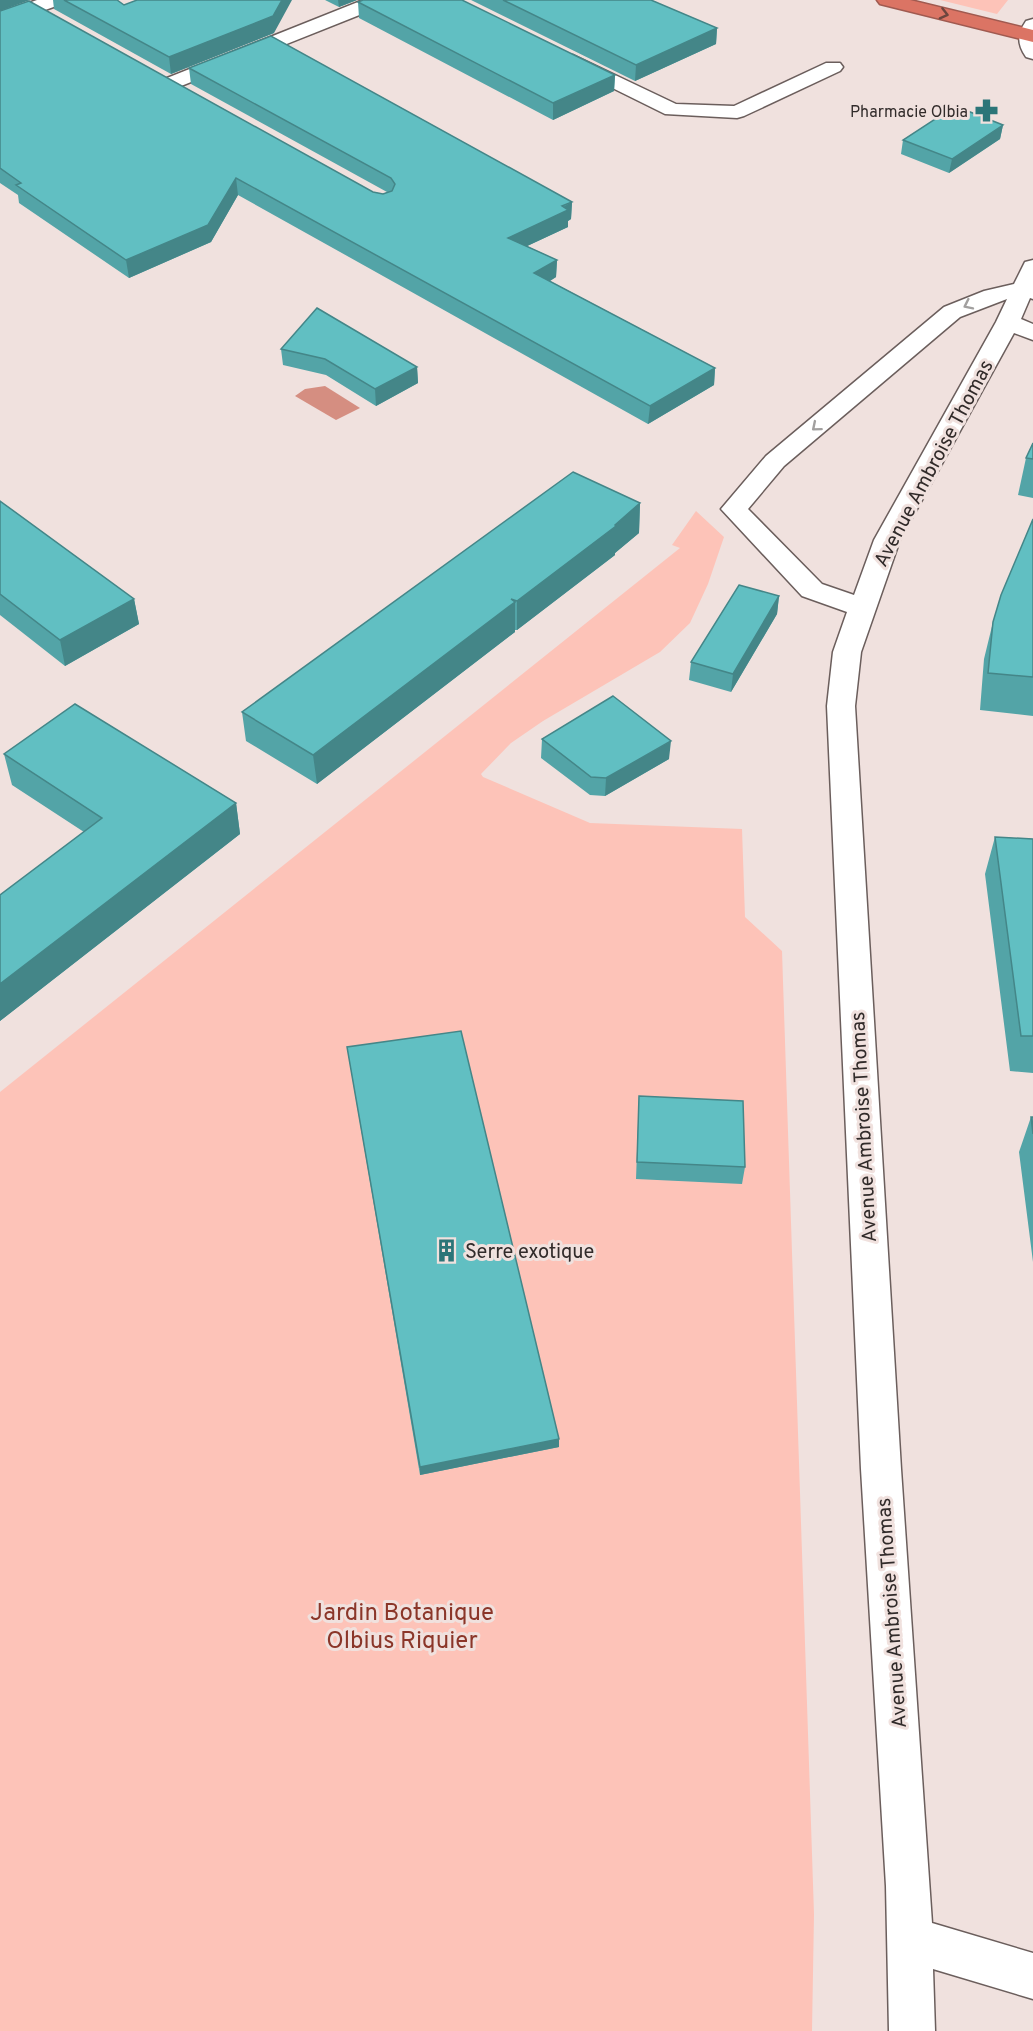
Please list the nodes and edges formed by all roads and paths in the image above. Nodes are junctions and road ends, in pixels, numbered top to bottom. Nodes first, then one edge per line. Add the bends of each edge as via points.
1 (380, 0) edge
2 (887, 0) edge
3 (55, 10) edge
4 (0, 20) edge
5 (1032, 37) edge
6 (556, 52) edge
7 (833, 67) dead end
8 (148, 72) edge
9 (169, 84) junction
10 (190, 95) edge
11 (1030, 283) edge
12 (1020, 327) edge
13 (862, 608) junction
14 (910, 1940) junction
15 (1033, 1976) edge
16 (912, 2031) edge

1 - 9 street
2 -> 5 highway
3 - 4 street via 33,8
6 - 7 street via 672,110 737,112
8 - 9 street
9 - 10 street
11 - 12 street, Avenue Ambroise Thomas
11 -> 13 street via 952,312 775,461 734,509 812,590
12 - 13 street, Avenue Ambroise Thomas via 888,540
13 - 14 street, Avenue Ambroise Thomas via 847,652 842,706
14 - 15 street
14 - 16 street, Avenue Ambroise Thomas

